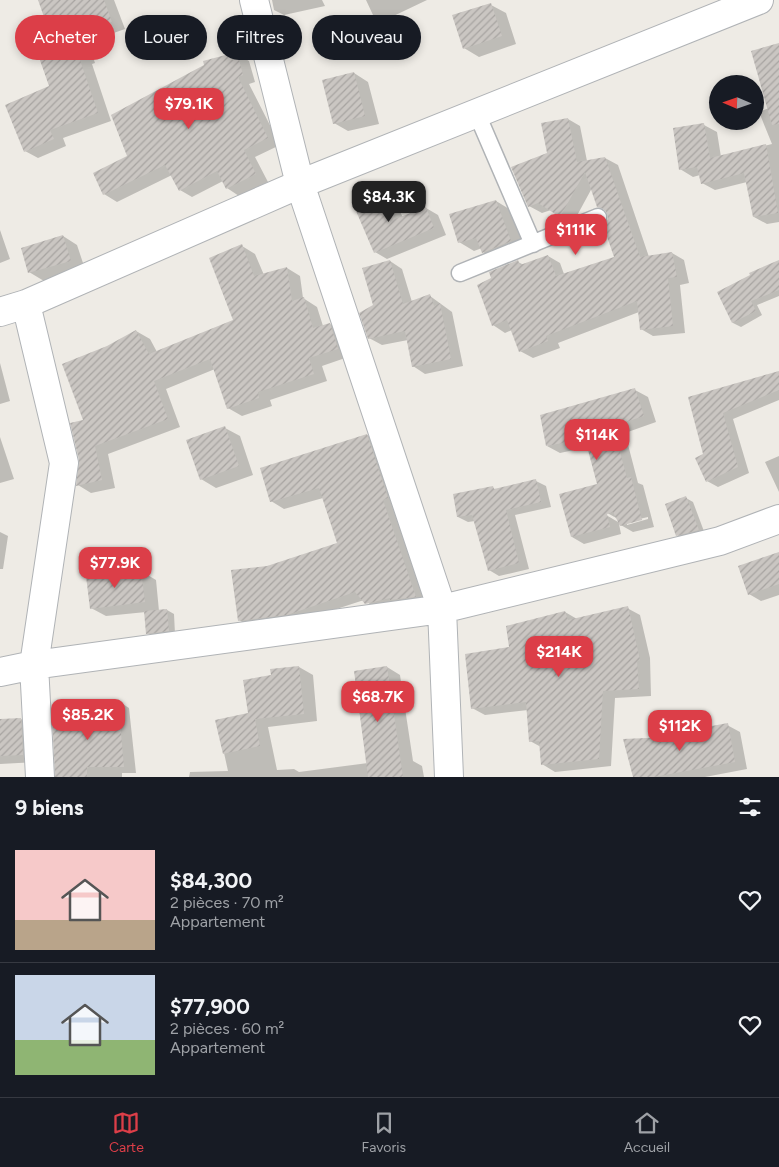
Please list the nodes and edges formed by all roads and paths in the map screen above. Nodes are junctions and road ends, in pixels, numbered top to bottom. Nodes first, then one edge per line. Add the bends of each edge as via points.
1 (254, 0) edge
2 (759, 0) edge
3 (477, 114) junction
4 (300, 184) junction
5 (598, 218) dead end
6 (533, 244) junction
7 (460, 273) dead end
8 (26, 304) junction
9 (0, 312) edge
10 (779, 519) edge
11 (442, 609) junction
12 (34, 665) junction
13 (0, 672) edge
14 (40, 777) edge
15 (449, 777) edge

1 - 4 street
2 - 3 street
3 - 4 street
3 - 6 lane
4 - 8 street
4 - 11 street
5 - 6 lane
6 - 7 lane
8 - 9 street
8 - 12 street via 64,463
10 - 11 street via 720,541
11 - 12 street
11 - 15 street
12 - 13 street
12 - 14 street

